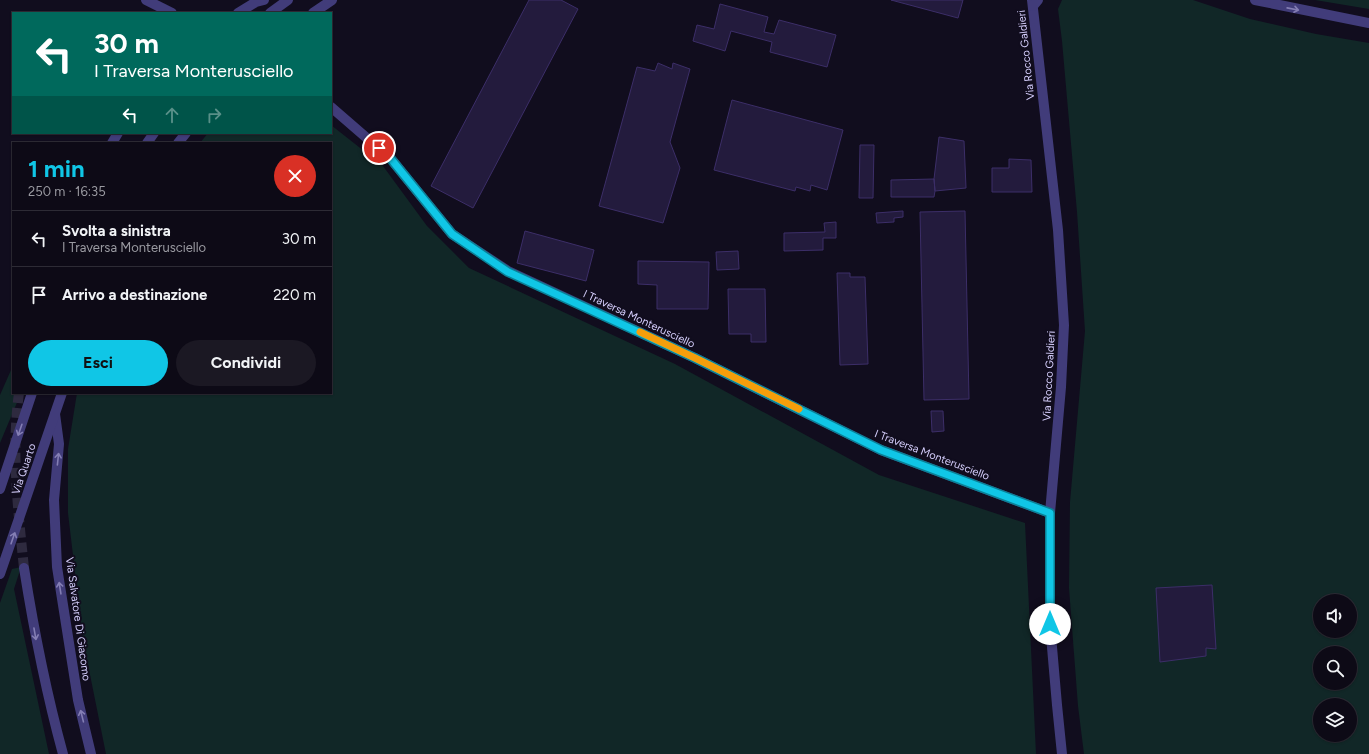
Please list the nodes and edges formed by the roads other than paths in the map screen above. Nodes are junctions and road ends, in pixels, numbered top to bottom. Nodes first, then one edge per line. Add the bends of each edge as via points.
1 (146, 0) edge
2 (264, 0) edge
3 (288, 0) edge
4 (332, 0) edge
5 (1255, 0) edge
6 (1034, 2) edge
7 (170, 12) edge
8 (240, 12) edge
9 (271, 12) edge
10 (314, 12) edge
11 (1369, 23) edge
12 (332, 108) edge
13 (185, 134) edge
14 (179, 142) edge
15 (32, 394) edge
16 (62, 394) edge
17 (55, 414) junction
18 (0, 489) edge
19 (1050, 513) junction
20 (24, 568) tunnel mouth
21 (0, 574) edge
22 (63, 754) edge
23 (91, 754) edge
24 (1062, 754) edge

1 - 7 street
2 - 8 street
3 - 9 street
4 - 10 street
5 -> 11 street
6 - 19 street, Via Rocco Galdieri via 1058,230 1064,325
12 - 19 street, I Traversa Monterusciello via 391,159 452,234 508,272 695,358 881,450
13 - 14 street
15 -> 18 street, Via Quarto
16 - 17 street, Via Quarto
21 -> 17 street, Via Quarto
23 -> 17 street, Via Salvatore Di Giacomo via 78,700 56,567 54,500 60,444
19 - 24 street, Via Rocco Galdieri via 1050,624
20 -> 22 street via 36,643

